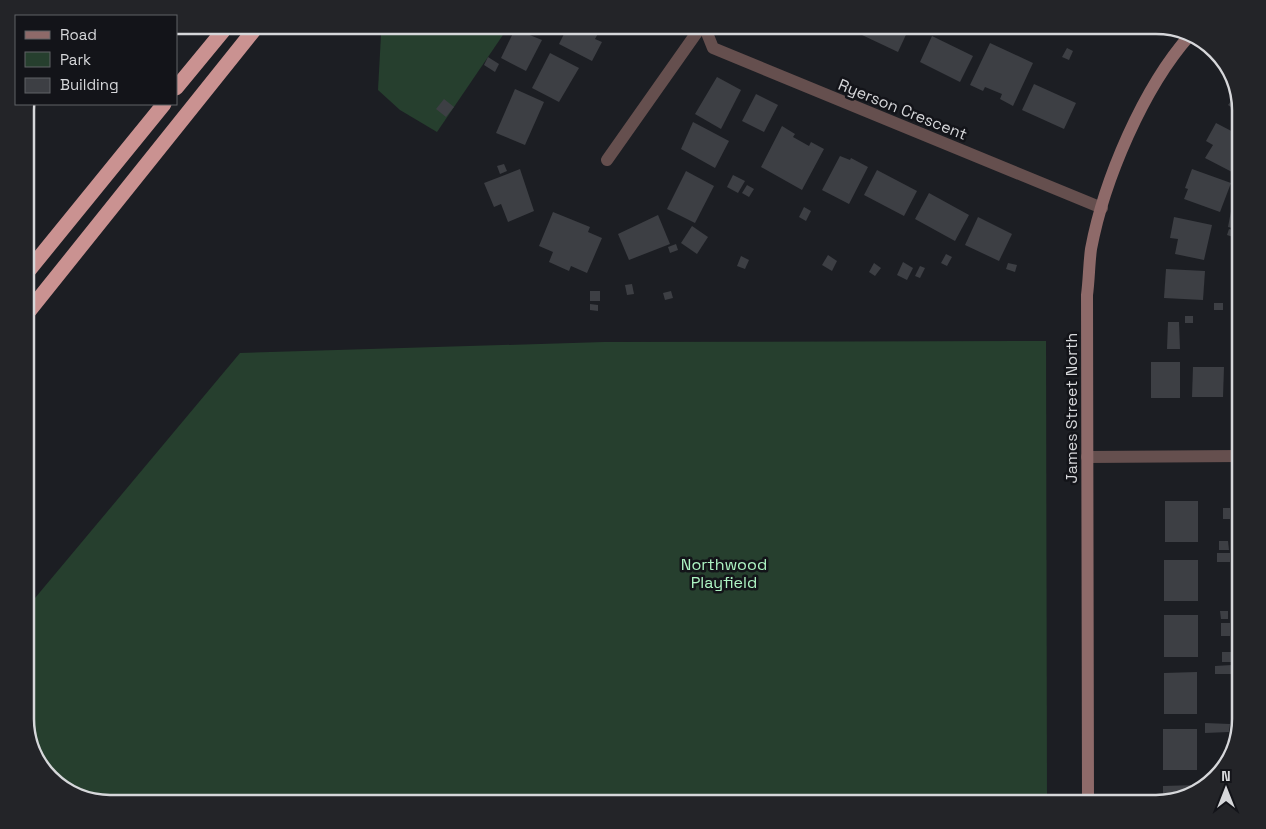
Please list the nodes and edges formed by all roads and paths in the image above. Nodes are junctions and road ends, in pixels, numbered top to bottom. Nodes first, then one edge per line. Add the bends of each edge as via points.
1 (219, 34) edge
2 (251, 34) edge
3 (696, 34) edge
4 (707, 34) edge
5 (1186, 40) edge
6 (178, 85) edge
7 (163, 105) edge
8 (607, 160) dead end
9 (1102, 208) junction
10 (34, 264) edge
11 (34, 305) edge
12 (1232, 456) edge
13 (1087, 457) junction
14 (1088, 795) edge

1 - 6 highway
2 - 11 highway
3 - 8 street
4 - 9 street, Ryerson Crescent via 713,48
5 - 9 street, James Street North via 1151,91 1114,170
7 - 10 highway
9 - 13 street, James Street North via 1091,250 1087,295
12 - 13 street
13 - 14 street, James Street North

